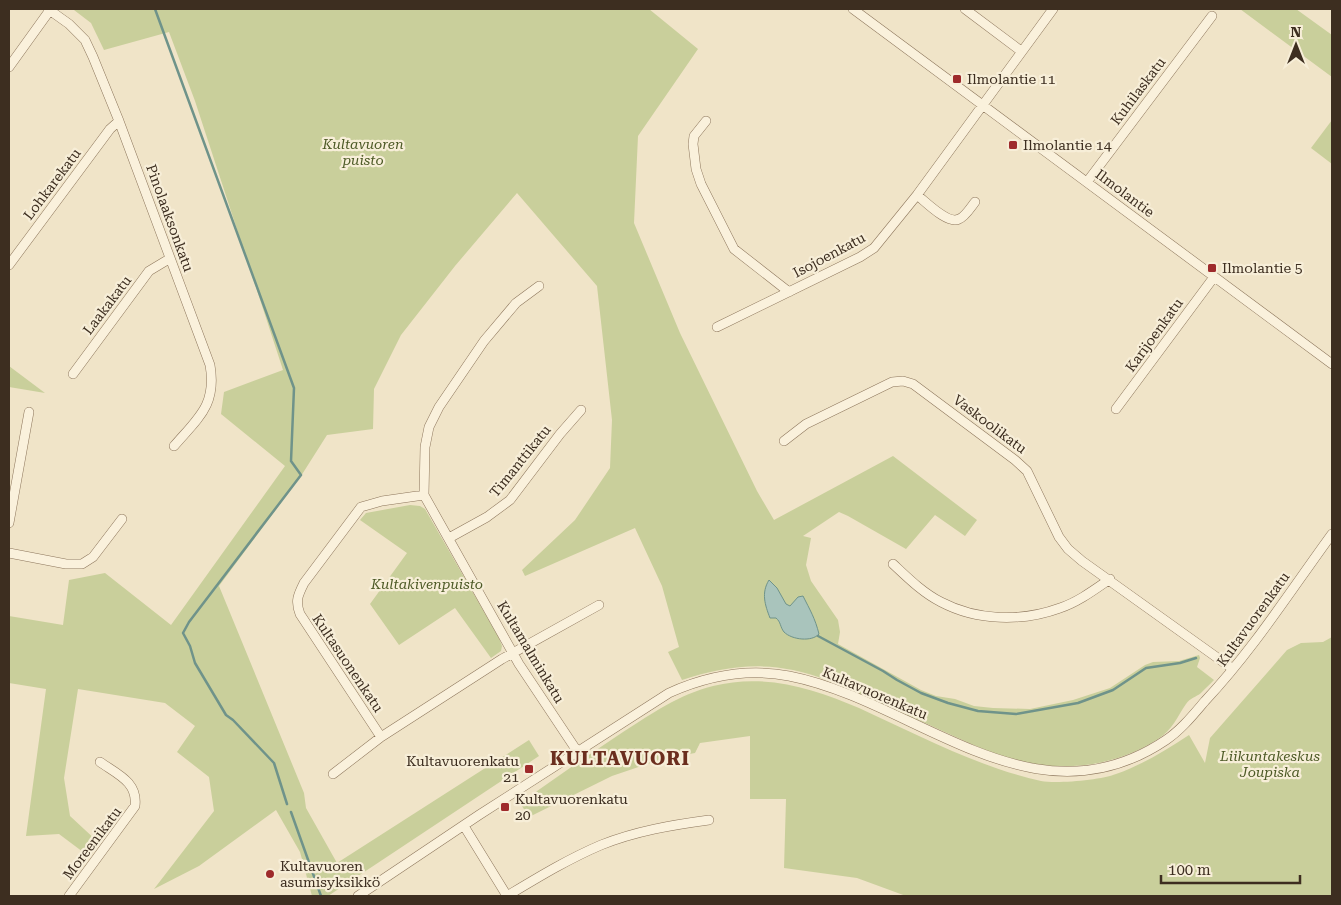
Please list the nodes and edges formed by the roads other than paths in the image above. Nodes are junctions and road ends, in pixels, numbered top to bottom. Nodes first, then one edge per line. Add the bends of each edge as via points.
1 (49, 9) edge
2 (853, 9) edge
3 (965, 9) edge
4 (1052, 9) edge
5 (1212, 16) dead end
6 (1021, 51) junction
7 (9, 67) edge
8 (982, 104) junction
9 (119, 121) junction
10 (706, 121) dead end
11 (1087, 182) junction
12 (917, 195) junction
13 (975, 202) dead end
14 (170, 258) junction
15 (9, 265) edge
16 (1214, 276) junction
17 (539, 286) dead end
18 (788, 292) junction
19 (717, 327) dead end
20 (1332, 364) edge
21 (73, 374) dead end
22 (1116, 409) dead end
23 (581, 410) dead end
24 (28, 412) dead end
25 (784, 441) dead end
26 (174, 446) dead end
27 (424, 495) junction
28 (122, 519) dead end
29 (9, 522) edge
30 (1332, 534) edge
31 (449, 538) junction
32 (9, 553) edge
33 (893, 564) dead end
34 (1110, 579) junction
35 (599, 605) dead end
36 (512, 653) junction
37 (1233, 668) junction
38 (381, 737) junction
39 (577, 751) junction
40 (100, 762) dead end
41 (333, 774) dead end
42 (709, 820) dead end
43 (464, 826) junction
44 (69, 896) edge
45 (358, 896) edge
46 (507, 896) edge

1 - 7 street
1 - 9 street, Pinolaaksonkatu via 84,40
2 - 8 street, Ilmolantie
3 - 6 street
4 - 6 street, Isojoenkatu
5 - 11 street, Kuhilaskatu
6 - 8 street, Isojoenkatu
8 - 11 street, Ilmolantie
8 - 12 street, Isojoenkatu
9 - 14 street, Pinolaaksonkatu
9 - 15 street, Lohkarekatu
10 - 18 street via 692,144 701,184 734,249
11 - 16 street, Ilmolantie
12 - 13 street via 952,221 960,219
12 - 18 street, Isojoenkatu via 874,248
14 - 21 street, Laakakatu via 149,271
14 - 26 street, Pinolaaksonkatu via 210,365 212,380 206,406
16 - 20 street, Ilmolantie
16 - 22 street, Karijoenkatu
17 - 27 street via 516,303 438,407 425,447
18 - 19 street, Isojoenkatu
23 - 31 street, Timanttikatu via 510,500
24 - 29 street
25 - 34 street, Vaskoolikatu via 806,424 892,382 913,384 1016,460 1027,471 1063,543 1082,561
27 - 31 street, Kultamalminkatu
27 - 38 street, Kultasuonenkatu via 361,507 297,596 300,614
28 - 32 street via 93,557 82,564
30 - 37 street, Kultavuorenkatu
31 - 36 street, Kultamalminkatu
33 - 34 street via 916,586 941,602 985,617 1037,615 1061,608
34 - 37 street, Vaskoolikatu
35 - 36 street
36 - 38 street
36 - 39 street, Kultamalminkatu
37 - 39 street, Kultavuorenkatu via 1224,682 1166,740 1114,765 1084,771 1056,772 1009,764 817,683 761,673 722,676 689,684 669,693
38 - 41 street
39 - 43 street, Kultavuorenkatu
40 - 44 street, Moreenikatu via 128,782 134,790 135,806
42 - 46 street via 651,830 603,844
43 - 45 street, Kultavuorenkatu
43 - 46 street

